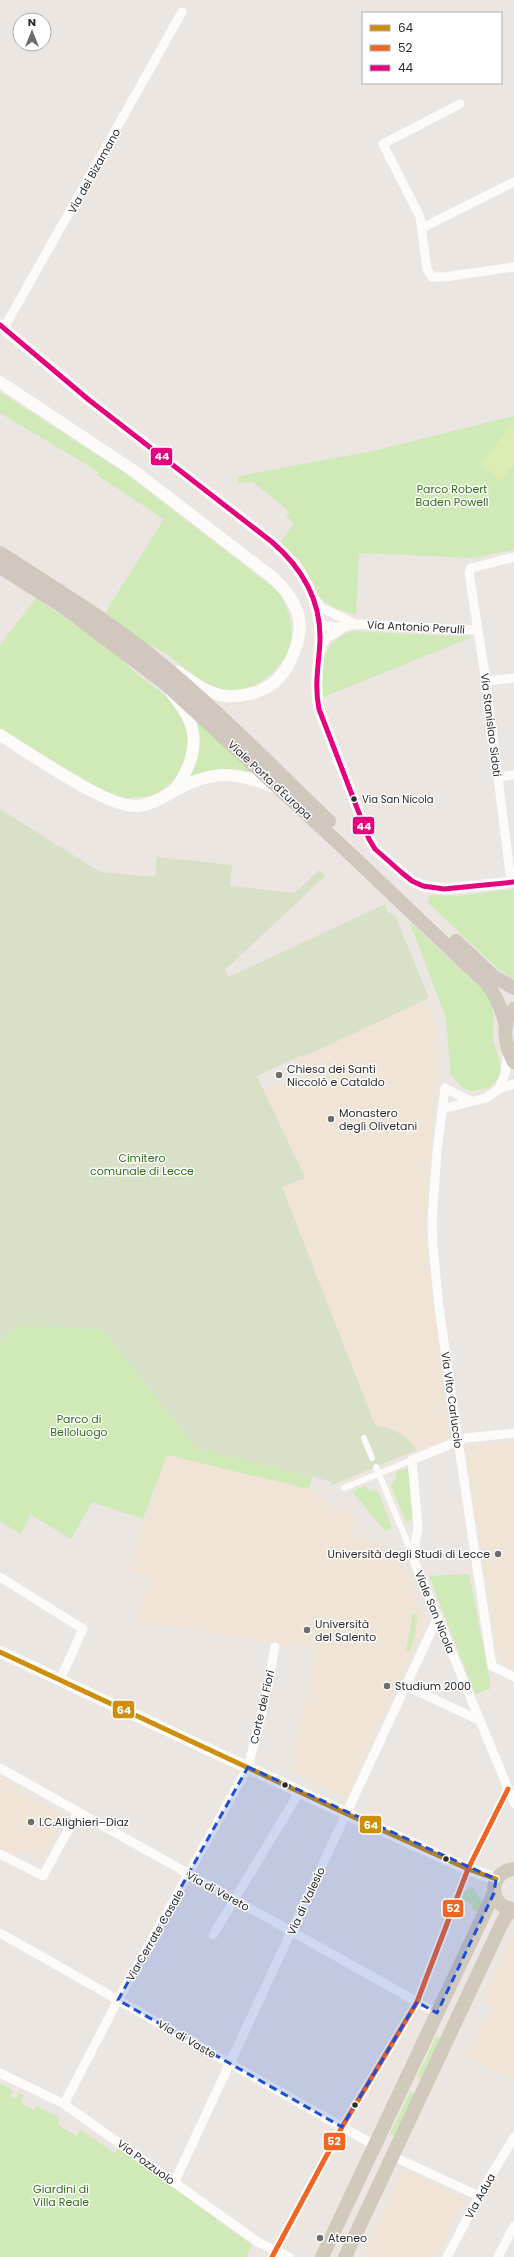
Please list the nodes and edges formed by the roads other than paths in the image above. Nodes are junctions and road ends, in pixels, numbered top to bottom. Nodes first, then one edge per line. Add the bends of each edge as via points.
1 (182, 12) dead end
2 (460, 104) dead end
3 (514, 182) edge
4 (422, 228) junction
5 (514, 267) edge
6 (2, 326) edge
7 (0, 382) edge
8 (0, 553) edge
9 (514, 557) edge
10 (0, 567) edge
11 (314, 598) junction
12 (339, 617) junction
13 (319, 624) junction
14 (355, 624) junction
15 (344, 628) junction
16 (478, 630) junction
17 (318, 652) junction
18 (156, 660) junction
19 (514, 678) edge
20 (486, 681) junction
21 (167, 685) junction
22 (0, 735) edge
23 (514, 774) edge
24 (498, 777) junction
25 (279, 789) junction
26 (174, 791) junction
27 (513, 882) edge
28 (514, 988) edge
29 (514, 1008) edge
30 (506, 1026) junction
31 (511, 1057) edge
32 (514, 1084) edge
33 (499, 1089) junction
34 (470, 1101) junction
35 (442, 1109) junction
36 (514, 1433) edge
37 (364, 1438) dead end
38 (458, 1442) junction
39 (372, 1458) dead end
40 (412, 1460) junction
41 (378, 1470) junction
42 (344, 1488) dead end
43 (413, 1558) junction
44 (0, 1578) edge
45 (437, 1619) junction
46 (275, 1647) dead end
47 (1, 1655) edge
48 (514, 1676) edge
49 (60, 1680) junction
50 (406, 1686) junction
51 (479, 1720) junction
52 (248, 1767) junction
53 (0, 1768) edge
54 (508, 1789) junction
55 (300, 1791) junction
56 (514, 1803) edge
57 (78, 1812) junction
58 (347, 1814) junction
59 (0, 1854) edge
60 (468, 1869) junction
61 (514, 1869) edge
62 (190, 1874) junction
63 (495, 1886) junction
64 (234, 1900) junction
65 (514, 1910) edge
66 (292, 1932) junction
67 (0, 1933) edge
68 (212, 1935) dead end
69 (118, 2000) junction
70 (417, 2002) junction
71 (437, 2014) junction
72 (229, 2063) junction
73 (0, 2073) edge
74 (64, 2104) junction
75 (342, 2127) junction
76 (514, 2137) edge
77 (374, 2145) junction
78 (392, 2156) junction
79 (174, 2183) junction
80 (479, 2196) junction
81 (514, 2226) edge
82 (274, 2254) edge
83 (288, 2257) edge
84 (322, 2257) edge
85 (344, 2257) edge
86 (447, 2257) edge
87 (498, 2257) edge

1 - 6 street, Via dei Bizamano
2 - 4 street via 383,144 420,217
3 - 4 street
4 - 5 street via 427,269 432,277 444,278
6 - 11 street via 88,400 284,553 301,573
7 - 18 main road via 134,471 272,577 291,597 298,612 299,630 290,660 271,685 256,692 241,696 211,693
8 - 18 highway, Viale Porta d'Europa
9 - 16 street, Via Stanislao Sidoti via 471,568 469,573
10 - 21 highway, Viale Porta d'Europa via 62,606
11 - 12 street, Via Antonio Perulli via 320,607
11 - 13 street
12 - 13 street
12 - 14 street, Via Antonio Perulli
13 - 15 street, Via Antonio Perulli
13 - 17 street
14 - 15 street, Via Antonio Perulli
14 - 16 street, Via Antonio Perulli
15 - 17 street, Via Antonio Perulli via 327,638
16 - 20 street, Via Stanislao Sidoti
17 - 27 street via 316,687 319,709 375,849 412,881 435,888
18 - 28 highway, Viale Porta d'Europa via 211,708 493,976
19 - 20 street
20 - 24 street, Via Stanislao Sidoti
21 - 25 highway, Viale Porta d'Europa
21 - 26 main road via 189,720 193,736 190,762
22 - 26 main road via 93,792 119,804 136,806 152,803
23 - 24 street
24 - 27 street, Via Stanislao Sidoti
25 - 26 main road via 245,776 228,774 204,778
25 - 30 highway, Viale Porta d'Europa via 487,984 500,1006
29 - 30 main road, Viale Porta d'Europa
30 - 31 main road, Viale Porta d'Europa via 505,1041
31 - 33 street
32 - 33 street
33 - 34 street via 486,1098
34 - 35 street
34 - 35 street, Via Vito Carluccio via 444,1088
35 - 38 street, Via Vito Carluccio via 432,1221 439,1307
36 - 38 street via 465,1438
37 - 39 street
38 - 40 street
38 - 48 street, Via Vito Carluccio via 492,1666
40 - 41 street
40 - 43 street, Viale San Nicola via 418,1527
41 - 42 street
41 - 43 street
43 - 45 street, Viale San Nicola
44 - 49 street via 83,1629
45 - 50 street, Via di Valesio
45 - 51 street, Viale San Nicola
46 - 52 street, Corte dei Fiori
47 - 49 main road
49 - 52 main road
50 - 51 street
50 - 58 street, Via di Valesio
51 - 54 street, Viale San Nicola
52 - 55 main road
52 - 62 street, Via Cerrate Casale
53 - 57 street, Via di Vereto
54 - 56 street, Viale San Nicola
54 - 60 street
55 - 58 main road
55 - 64 street
57 - 59 street via 43,1876
57 - 62 street, Via di Vereto
58 - 60 main road
58 - 66 street, Via di Valesio
60 - 63 main road
60 - 70 street
61 - 63 main road via 502,1873
62 - 64 street, Via di Vereto
62 - 69 street, Via Cerrate Casale
63 - 65 main road via 502,1905
63 - 71 main road
64 - 66 street, Via di Vereto
64 - 68 street
65 - 78 main road via 506,1916 501,1925
66 - 70 street, Via di Vereto
66 - 72 street, Via di Valesio
67 - 69 street, Via di Vaste
69 - 72 street, Via di Vaste
69 - 74 street, Via Cerrate Casale
70 - 71 street, Via di Vereto
70 - 75 street
71 - 77 main road
72 - 75 street, Via di Vaste
72 - 79 street, Via di Valesio
73 - 74 street, Via Pozzuolo
74 - 79 street, Via Pozzuolo
75 - 77 street, Via di Vaste
75 - 82 street
76 - 80 street, Via Adua
77 - 84 main road
78 - 80 street
78 - 85 main road
79 - 82 street, Via Pozzuolo
80 - 86 street, Via Adua
81 - 87 street
82 - 83 street, Via Pozzuolo

